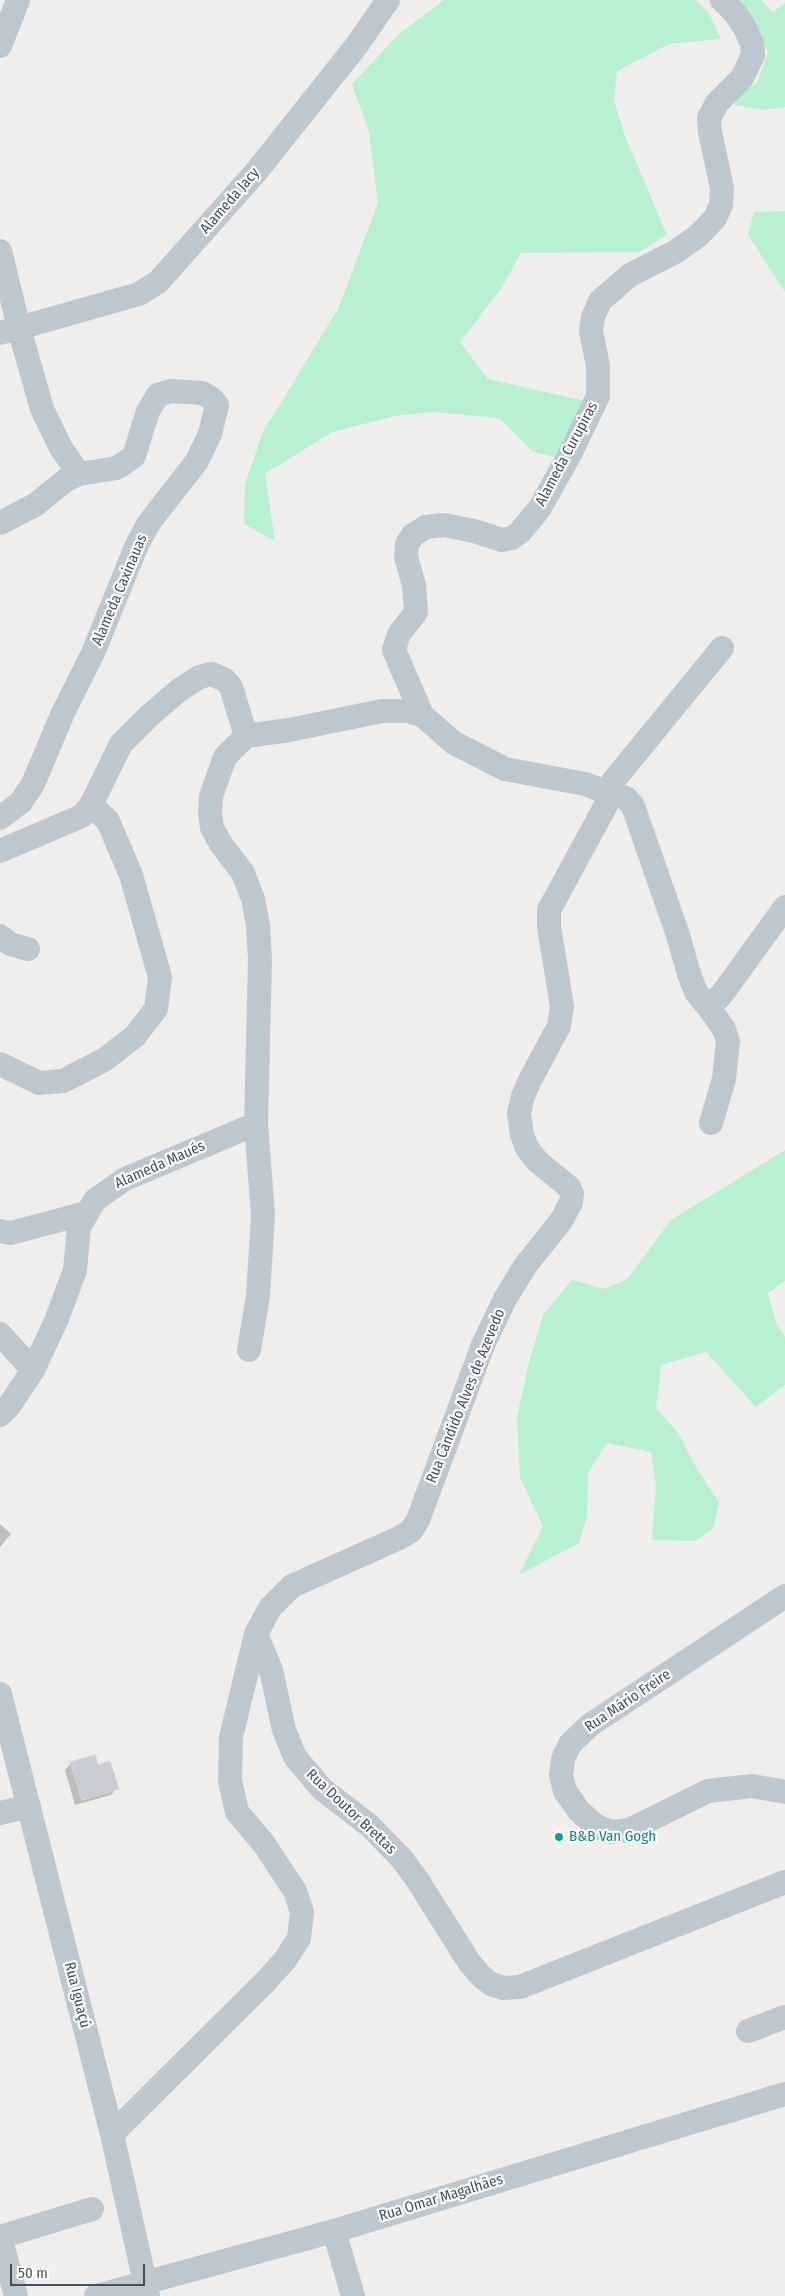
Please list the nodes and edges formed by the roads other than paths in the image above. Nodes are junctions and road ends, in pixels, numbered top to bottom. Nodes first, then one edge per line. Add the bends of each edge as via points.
1 (18, 0) edge
2 (388, 0) edge
3 (722, 0) edge
4 (0, 46) edge
5 (0, 251) edge
6 (10, 331) edge
7 (79, 474) junction
8 (0, 523) edge
9 (722, 648) dead end
10 (422, 715) junction
11 (246, 736) junction
12 (609, 793) junction
13 (91, 805) junction
14 (0, 818) edge
15 (0, 851) edge
16 (785, 907) edge
17 (0, 936) edge
18 (28, 950) dead end
19 (709, 1008) junction
20 (0, 1064) edge
21 (711, 1123) dead end
22 (256, 1124) junction
23 (86, 1213) junction
24 (0, 1232) edge
25 (0, 1334) edge
26 (249, 1350) dead end
27 (33, 1370) junction
28 (0, 1415) edge
29 (785, 1596) edge
30 (256, 1634) junction
31 (0, 1694) edge
32 (785, 1792) edge
33 (29, 1806) junction
34 (0, 1813) edge
35 (785, 1882) edge
36 (785, 2017) edge
37 (748, 2031) dead end
38 (785, 2094) edge
39 (112, 2134) junction
40 (92, 2209) dead end
41 (334, 2231) junction
42 (0, 2237) edge
43 (147, 2289) edge
44 (16, 2296) edge
45 (96, 2296) edge
46 (353, 2296) edge

1 - 4 street
2 - 6 street, Alameda Jacy via 357,46 256,172 158,282 139,294
3 - 10 street, Alameda Curupiras via 736,13 745,28 752,44 752,55 742,78 717,103 709,118 722,188 721,205 715,218 677,251 630,275 600,301 591,331 598,366 598,396 540,508 520,532 502,540 444,525 426,527 413,535 407,544 406,557 414,585 416,612 399,634 394,650
5 - 6 street
6 - 7 street via 42,409 61,448
7 - 8 street via 66,480 35,505
7 - 14 street, Alameda Caxinauas via 118,468 134,456 148,411 158,396 170,391 202,393 217,405 210,434 196,461 148,524 136,547 93,653 33,784 21,802
9 - 12 street, Rua Cândido Alves de Azevedo
10 - 11 street via 382,711
10 - 12 street via 454,743 505,769 585,784
11 - 13 street via 231,687 212,674 199,677 164,703 121,744
11 - 22 street via 225,757 211,796 210,813 212,828 243,873 258,924 260,986
12 - 19 street via 626,798 633,806 689,974 696,992
12 - 30 street, Rua Cândido Alves de Azevedo via 549,910 562,1006 559,1026 530,1080 519,1113 527,1148 538,1162 568,1186 571,1202 561,1221 525,1266 505,1298 483,1345 418,1520 411,1531 292,1586 270,1608
13 - 15 street via 82,816
13 - 20 street via 108,821 132,875 160,977 156,1008 135,1036 104,1060 63,1081 39,1083
16 - 19 street
17 - 18 street via 10,944
19 - 21 street via 724,1029 728,1041 724,1079
22 - 23 street, Alameda Maués via 125,1179 95,1200
22 - 26 street via 263,1215 258,1296
23 - 24 street via 11,1233
23 - 27 street, Alameda Maués via 76,1237 75,1270
25 - 27 street
27 - 28 street, Alameda Maués
29 - 32 street, Rua Mário Freire via 590,1725 570,1744 561,1776 579,1811 596,1826 611,1832 629,1830 708,1791 752,1786
30 - 35 street, Rua Doutor Brettas via 271,1670 284,1730 295,1757 322,1789 370,1826 402,1859 470,1962 491,1984 503,1988 529,1984
30 - 39 street via 231,1737 230,1780 237,1812 264,1844 295,1891 302,1912 299,1938 266,1981
31 - 33 street, Rua Iguaçú
33 - 34 street
33 - 39 street, Rua Iguaçú
36 - 37 street
38 - 41 street, Rua Omar Magalhães
39 - 43 street, Rua Iguaçú
40 - 42 street
41 - 43 street, Rua Omar Magalhães
41 - 46 street
42 - 44 street
43 - 45 street, Rua Omar Magalhães

